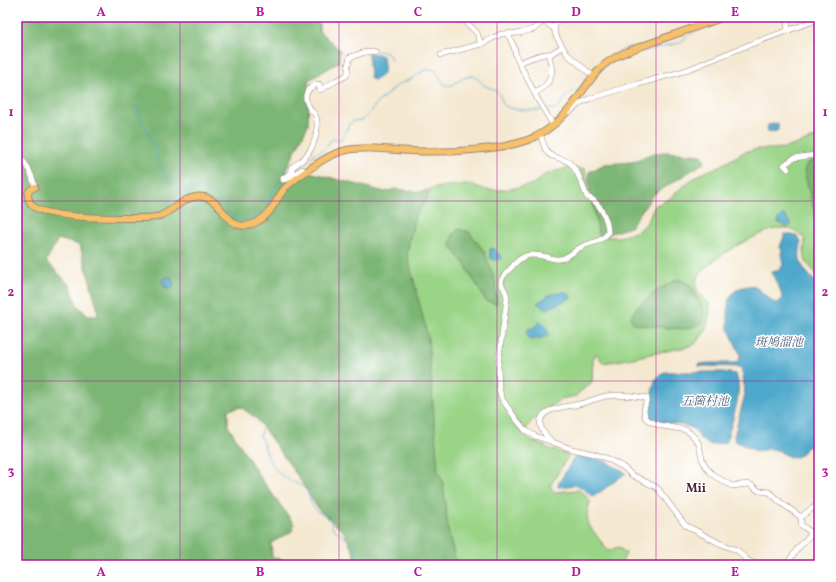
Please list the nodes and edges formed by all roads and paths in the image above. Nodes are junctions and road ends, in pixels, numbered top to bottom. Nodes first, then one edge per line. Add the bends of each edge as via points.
1 (465, 17) edge
2 (563, 17) edge
3 (724, 17) edge
4 (787, 17) edge
5 (819, 19) edge
6 (554, 28) junction
7 (788, 30) junction
8 (508, 34) junction
9 (481, 44) junction
10 (562, 47) junction
11 (376, 52) dead end
12 (441, 54) dead end
13 (551, 54) junction
14 (519, 63) junction
15 (593, 76) junction
16 (535, 93) junction
17 (562, 117) junction
18 (553, 125) junction
19 (540, 134) junction
20 (17, 155) edge
21 (819, 156) edge
22 (788, 169) dead end
23 (306, 172) junction
24 (35, 187) joint
25 (552, 442) junction
26 (819, 504) edge
27 (801, 517) junction
28 (812, 533) junction
29 (819, 538) edge
30 (757, 565) edge
31 (786, 565) edge

1 - 9 street via 477,33
2 - 6 street
3 - 15 main road via 624,53 608,62
4 - 7 street
5 - 7 street
6 - 8 street via 542,22 534,29
6 - 10 street
7 - 17 street via 684,71 589,99
8 - 9 street via 501,34
8 - 14 street
9 - 12 street
10 - 13 street
10 - 15 street
11 - 23 street via 350,57 346,76 320,90 320,84 313,85 307,90 306,101 316,118 315,137 304,159 283,180 302,169
13 - 14 street
13 - 16 street via 551,75 545,87
14 - 16 street
15 - 17 main road
16 - 18 street
17 - 18 main road
18 - 19 main road
19 - 23 main road via 515,144 452,152 370,148 348,150 329,156
19 - 25 street via 544,147 552,156 565,160 574,167 587,197 598,204 608,229 604,237 564,258 526,256 514,264 501,280 507,298 498,364 500,394 525,430
20 - 24 street via 26,164
21 - 22 street via 794,158 784,165
23 - 24 main road via 285,189 268,214 257,222 246,225 231,221 212,201 197,196 159,216 148,218 99,218 55,214 36,208 29,201 28,193
25 - 27 street via 543,431 540,422 552,409 607,396 647,398 645,417 656,424 690,433 699,444 706,466 716,477 732,486 748,484 759,491 769,492
25 - 30 street via 615,462 658,489 685,526 737,550
26 - 27 street
27 - 28 street via 800,525
28 - 29 street
28 - 31 street

